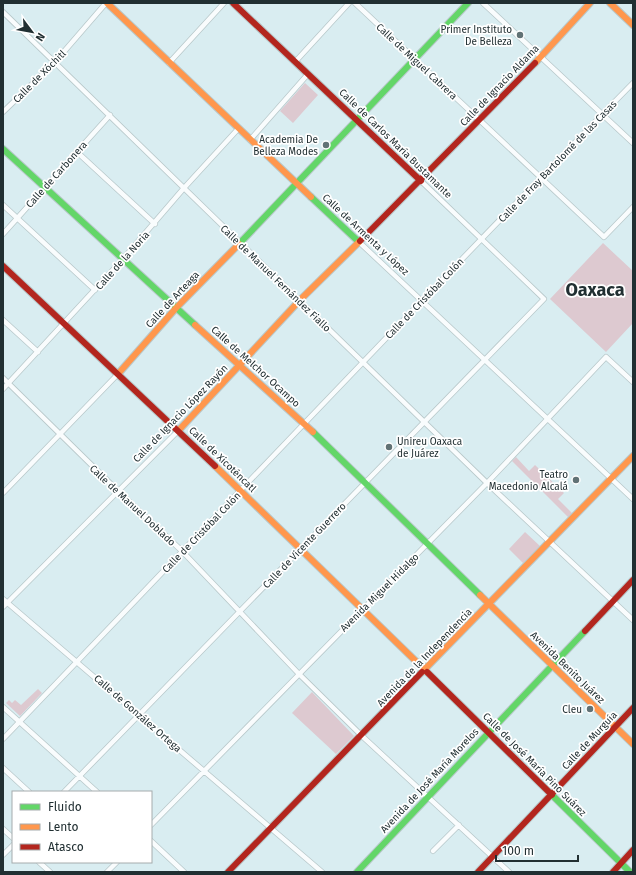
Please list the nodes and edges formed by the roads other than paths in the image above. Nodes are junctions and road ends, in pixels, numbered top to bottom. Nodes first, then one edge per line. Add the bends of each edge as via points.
1 (106, 3) edge
2 (224, 3) edge
3 (233, 3) edge
4 (349, 3) edge
5 (355, 3) edge
6 (468, 3) edge
7 (483, 3) edge
8 (590, 3) edge
9 (610, 3) edge
10 (3, 12) edge
11 (633, 25) edge
12 (541, 57) junction
13 (414, 60) junction
14 (55, 62) junction
15 (295, 62) junction
16 (168, 63) junction
17 (308, 74) junction
18 (633, 83) edge
19 (3, 112) edge
20 (602, 114) junction
21 (110, 115) junction
22 (358, 120) junction
23 (479, 120) junction
24 (238, 129) junction
25 (250, 140) junction
26 (633, 143) edge
27 (3, 149) edge
28 (77, 152) junction
29 (540, 176) junction
30 (421, 181) junction
31 (297, 184) junction
32 (45, 186) junction
33 (184, 188) junction
34 (3, 205) edge
35 (633, 207) edge
36 (17, 218) junction
37 (154, 224) junction
38 (3, 234) edge
39 (482, 239) junction
40 (240, 242) junction
41 (359, 242) junction
42 (124, 259) junction
43 (3, 266) edge
44 (95, 290) junction
45 (544, 299) joint
46 (300, 300) junction
47 (423, 300) junction
48 (176, 308) junction
49 (3, 320) edge
50 (65, 323) junction
51 (38, 352) junction
52 (485, 359) junction
53 (362, 362) junction
54 (241, 364) junction
55 (118, 374) junction
56 (3, 378) edge
57 (633, 382) edge
58 (8, 383) junction
59 (3, 389) edge
60 (548, 419) junction
61 (425, 422) junction
62 (303, 423) junction
63 (179, 430) junction
64 (59, 434) junction
65 (633, 456) edge
66 (612, 479) junction
67 (365, 483) junction
68 (487, 483) junction
69 (241, 490) junction
70 (118, 491) junction
71 (3, 493) edge
72 (633, 499) edge
73 (549, 543) junction
74 (426, 544) junction
75 (301, 549) junction
76 (182, 551) junction
77 (633, 580) edge
78 (3, 599) edge
79 (613, 601) junction
80 (7, 603) junction
81 (490, 604) junction
82 (3, 607) edge
83 (363, 608) junction
84 (240, 611) junction
85 (633, 620) edge
86 (78, 662) junction
87 (552, 667) junction
88 (426, 670) junction
89 (298, 673) junction
90 (3, 707) edge
91 (633, 708) edge
92 (138, 714) junction
93 (19, 722) junction
94 (615, 727) junction
95 (488, 732) junction
96 (362, 736) junction
97 (3, 739) edge
98 (633, 744) edge
99 (3, 768) edge
100 (204, 770) junction
101 (79, 776) junction
102 (28, 791) edge
103 (65, 791) edge
104 (96, 791) edge
105 (551, 795) junction
106 (427, 796) junction
107 (152, 824) edge
108 (459, 825) junction
109 (3, 829) edge
110 (271, 829) junction
111 (12, 837) edge
112 (152, 842) edge
113 (12, 846) edge
114 (633, 850) edge
115 (433, 851) dead end
116 (3, 855) edge
117 (492, 857) junction
118 (40, 863) edge
119 (116, 863) edge
120 (621, 863) junction
121 (50, 872) edge
122 (108, 872) edge
123 (184, 872) edge
124 (228, 872) edge
125 (322, 872) edge
126 (357, 872) edge
127 (478, 872) edge
128 (508, 872) edge
129 (613, 872) edge
130 (630, 872) edge

1 - 14 street, Calle de Xóchitl
1 - 16 main road, Calle de Armenta y López
2 - 16 street
3 - 15 main road, Calle de Carlos María Bustamante
4 - 15 street
5 - 13 street, Calle de Miguel Cabrera
6 - 13 main road, Calle de Arteaga
7 - 12 street
8 - 12 main road, Calle de Ignacio Aldama
9 - 11 main road
10 - 14 street, Calle de Manuel Fernández Fiallo
12 - 20 street
12 - 23 main road, Calle de Ignacio Aldama
13 - 22 main road, Calle de Arteaga
13 - 23 street, Calle de Miguel Cabrera
14 - 19 street, Calle de Xóchitl
14 - 21 street, Calle de Manuel Fernández Fiallo
15 - 17 main road, Calle de Carlos María Bustamante
16 - 24 main road, Calle de Armenta y López
17 - 22 main road, Calle de Carlos María Bustamante
17 - 25 street
18 - 20 street, Calle de Fray Bartolomé de las Casas
20 - 26 street
20 - 29 street, Calle de Fray Bartolomé de las Casas
21 - 28 street, Calle de Carbonera
21 - 33 street, Calle de Manuel Fernández Fiallo
22 - 30 main road, Calle de Carlos María Bustamante
22 - 31 main road, Calle de Arteaga
23 - 29 street, Calle de Miguel Cabrera
23 - 30 main road, Calle de Ignacio Aldama
24 - 25 main road, Calle de Armenta y López
24 - 33 street, Calle de la Noria
25 - 31 main road, Calle de Armenta y López
27 - 32 main road, Calle de Melchor Ocampo
28 - 32 street, Calle de Carbonera
28 - 37 street
29 - 35 street, Calle de Miguel Cabrera via 604,237
29 - 39 street, Calle de Fray Bartolomé de las Casas
30 - 39 street, Calle de Carlos María Bustamante
30 - 41 main road, Calle de Ignacio López Rayón
31 - 40 main road, Calle de Arteaga
31 - 41 main road, Calle de Armenta y López
32 - 36 street, Calle de Carbonera
32 - 42 main road, Calle de Melchor Ocampo
33 - 37 street, Calle de la Noria
33 - 40 street, Calle de Manuel Fernández Fiallo
34 - 36 street
36 - 38 street, Calle de Carbonera
36 - 44 street
37 - 42 street, Calle de la Noria
39 - 45 street, Calle de Carlos María Bustamante
39 - 47 street, Calle de Cristóbal Colón
40 - 46 street, Calle de Manuel Fernández Fiallo
40 - 48 main road, Calle de Arteaga
41 - 46 main road, Calle de Ignacio López Rayón
41 - 47 street, Calle de Armenta y López
42 - 44 street, Calle de la Noria
42 - 48 main road, Calle de Melchor Ocampo
43 - 50 main road, Calle de Xicoténcatl
44 - 50 street, Calle de la Noria
45 - 52 street, Calle de Vicente Guerrero
46 - 53 street, Calle de Manuel Fernández Fiallo
46 - 54 main road, Calle de Ignacio López Rayón
47 - 52 street, Calle de Armenta y López
47 - 53 street, Calle de Cristóbal Colón
48 - 54 main road, Calle de Melchor Ocampo
48 - 55 main road, Calle de Arteaga
49 - 51 street
50 - 51 street, Calle de la Noria
50 - 55 main road, Calle de Xicoténcatl
51 - 58 street, Calle de la Noria
52 - 60 street, Calle de Armenta y López
52 - 61 street, Calle de Vicente Guerrero
53 - 61 street, Calle de Manuel Fernández Fiallo
53 - 62 street, Calle de Cristóbal Colón
54 - 62 main road, Calle de Melchor Ocampo
54 - 63 main road, Calle de Ignacio López Rayón
55 - 63 main road, Calle de Xicoténcatl
55 - 64 street, Calle de Arteaga
56 - 58 street, Calle de Manuel Doblado
57 - 60 street, Avenida Miguel Hidalgo via 606,357
58 - 59 street, Calle de la Noria
58 - 64 street, Calle de Manuel Doblado
60 - 66 street, Calle de Armenta y López
60 - 68 street, Avenida Miguel Hidalgo
61 - 67 street, Calle de Vicente Guerrero
61 - 68 street, Calle de Manuel Fernández Fiallo
62 - 67 main road, Calle de Melchor Ocampo
62 - 69 street, Calle de Cristóbal Colón
63 - 69 main road, Calle de Xicoténcatl
63 - 70 street, Calle de Ignacio López Rayón
64 - 70 street, Calle de Manuel Doblado
64 - 71 street, Calle de Arteaga
65 - 66 main road, Avenida de la Independencia
66 - 72 street, Calle de Armenta y López
66 - 73 main road, Avenida de la Independencia
67 - 74 main road, Calle de Melchor Ocampo
67 - 75 street, Calle de Vicente Guerrero
68 - 73 street, Calle de Manuel Fernández Fiallo
68 - 74 street, Avenida Miguel Hidalgo
69 - 75 main road, Calle de Xicoténcatl
69 - 76 street, Calle de Cristóbal Colón
70 - 76 street, Calle de Manuel Doblado
70 - 80 street, Calle de Ignacio López Rayón
73 - 79 street, Calle de Manuel Fernández Fiallo
73 - 81 main road, Avenida de la Independencia
74 - 81 main road, Calle de Melchor Ocampo
74 - 83 street, Avenida Miguel Hidalgo
75 - 83 main road, Calle de Xicoténcatl
75 - 84 street, Calle de Vicente Guerrero
76 - 84 street, Calle de Manuel Doblado
76 - 86 street, Calle de Cristóbal Colón
77 - 79 main road, Avenida de José María Morelos
78 - 80 street, Calle de González Ortega
79 - 85 street, Calle de Manuel Fernández Fiallo
79 - 87 main road, Avenida de José María Morelos
80 - 82 street, Calle de Ignacio López Rayón
80 - 86 street, Calle de González Ortega
81 - 87 main road, Avenida Benito Juárez
81 - 88 main road, Avenida de la Independencia
83 - 88 main road, Calle de Xicoténcatl
83 - 89 street, Avenida Miguel Hidalgo
84 - 89 street, Calle de Manuel Doblado
84 - 92 street, Calle de Vicente Guerrero
86 - 92 street, Calle de González Ortega
86 - 93 street, Calle de Cristóbal Colón
87 - 94 main road, Avenida Benito Juárez
87 - 95 main road, Avenida de José María Morelos
88 - 95 main road, Calle de José María Pino Suárez
88 - 96 main road, Avenida de la Independencia
89 - 96 street, Calle de Manuel Doblado
89 - 100 street, Avenida Miguel Hidalgo
90 - 93 street
91 - 94 main road, Calle de Murguía
92 - 100 street, Calle de González Ortega
92 - 101 street, Calle de Vicente Guerrero
93 - 97 street, Calle de Cristóbal Colón
93 - 101 street
94 - 98 main road, Avenida Benito Juárez
94 - 105 main road, Calle de Murguía
95 - 105 main road, Calle de José María Pino Suárez
95 - 106 main road, Avenida de José María Morelos
96 - 106 street, Calle de Manuel Doblado
96 - 110 main road, Avenida de la Independencia
99 - 102 street
100 - 107 street, Avenida Miguel Hidalgo
100 - 110 street, Calle de González Ortega
101 - 103 street, Calle de Vicente Guerrero
101 - 104 street
105 - 117 main road, Calle de Murguía
105 - 120 main road, Calle de José María Pino Suárez
106 - 108 street, Calle de Manuel Doblado
106 - 126 main road, Avenida de José María Morelos
108 - 115 street
108 - 117 street, Calle de Manuel Doblado
109 - 111 street
110 - 124 main road, Avenida de la Independencia
110 - 125 street, Calle de González Ortega
112 - 123 street
113 - 116 street
114 - 120 main road
117 - 127 main road, Calle de Murguía
117 - 128 street, Calle de Manuel Doblado
118 - 121 street
119 - 122 street
120 - 129 main road
120 - 130 main road, Calle de José María Pino Suárez

